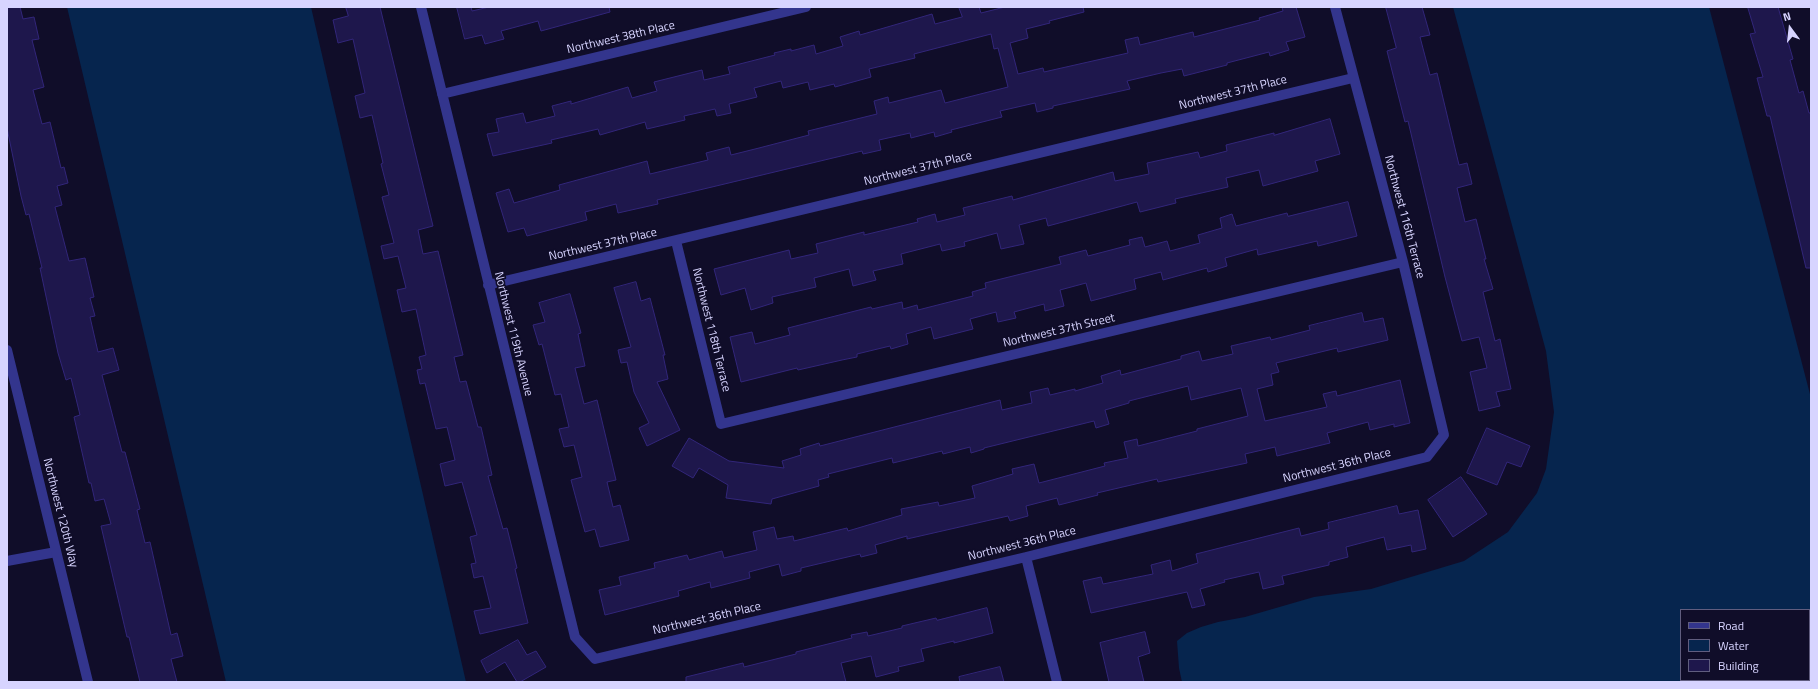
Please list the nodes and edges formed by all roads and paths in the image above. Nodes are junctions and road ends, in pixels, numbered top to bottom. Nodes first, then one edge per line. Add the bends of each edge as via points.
1 (421, 7) edge
2 (806, 7) edge
3 (1335, 7) edge
4 (1353, 78) junction
5 (442, 94) junction
6 (676, 241) junction
7 (1403, 262) junction
8 (488, 285) junction
9 (7, 350) edge
10 (721, 424) joint
11 (1444, 435) joint
12 (56, 552) junction
13 (1026, 557) junction
14 (7, 561) edge
15 (595, 659) joint
16 (88, 682) edge
17 (1056, 682) edge

1 - 5 street, Northwest 119th Avenue
2 - 5 street, Northwest 38th Place
3 - 4 street, Northwest 116th Terrace
4 - 6 street, Northwest 37th Place
4 - 7 street, Northwest 116th Terrace
5 - 8 street, Northwest 119th Avenue
6 - 8 street, Northwest 37th Place
6 - 10 street, Northwest 118th Terrace
7 - 10 street, Northwest 37th Street
7 - 11 street, Northwest 116th Terrace
8 - 15 street, Northwest 119th Avenue via 575,638
9 - 12 street, Northwest 120th Way
11 - 13 street, Northwest 36th Place via 1427,457
12 - 14 street
12 - 16 street, Northwest 120th Way
13 - 15 street, Northwest 36th Place
13 - 17 street

